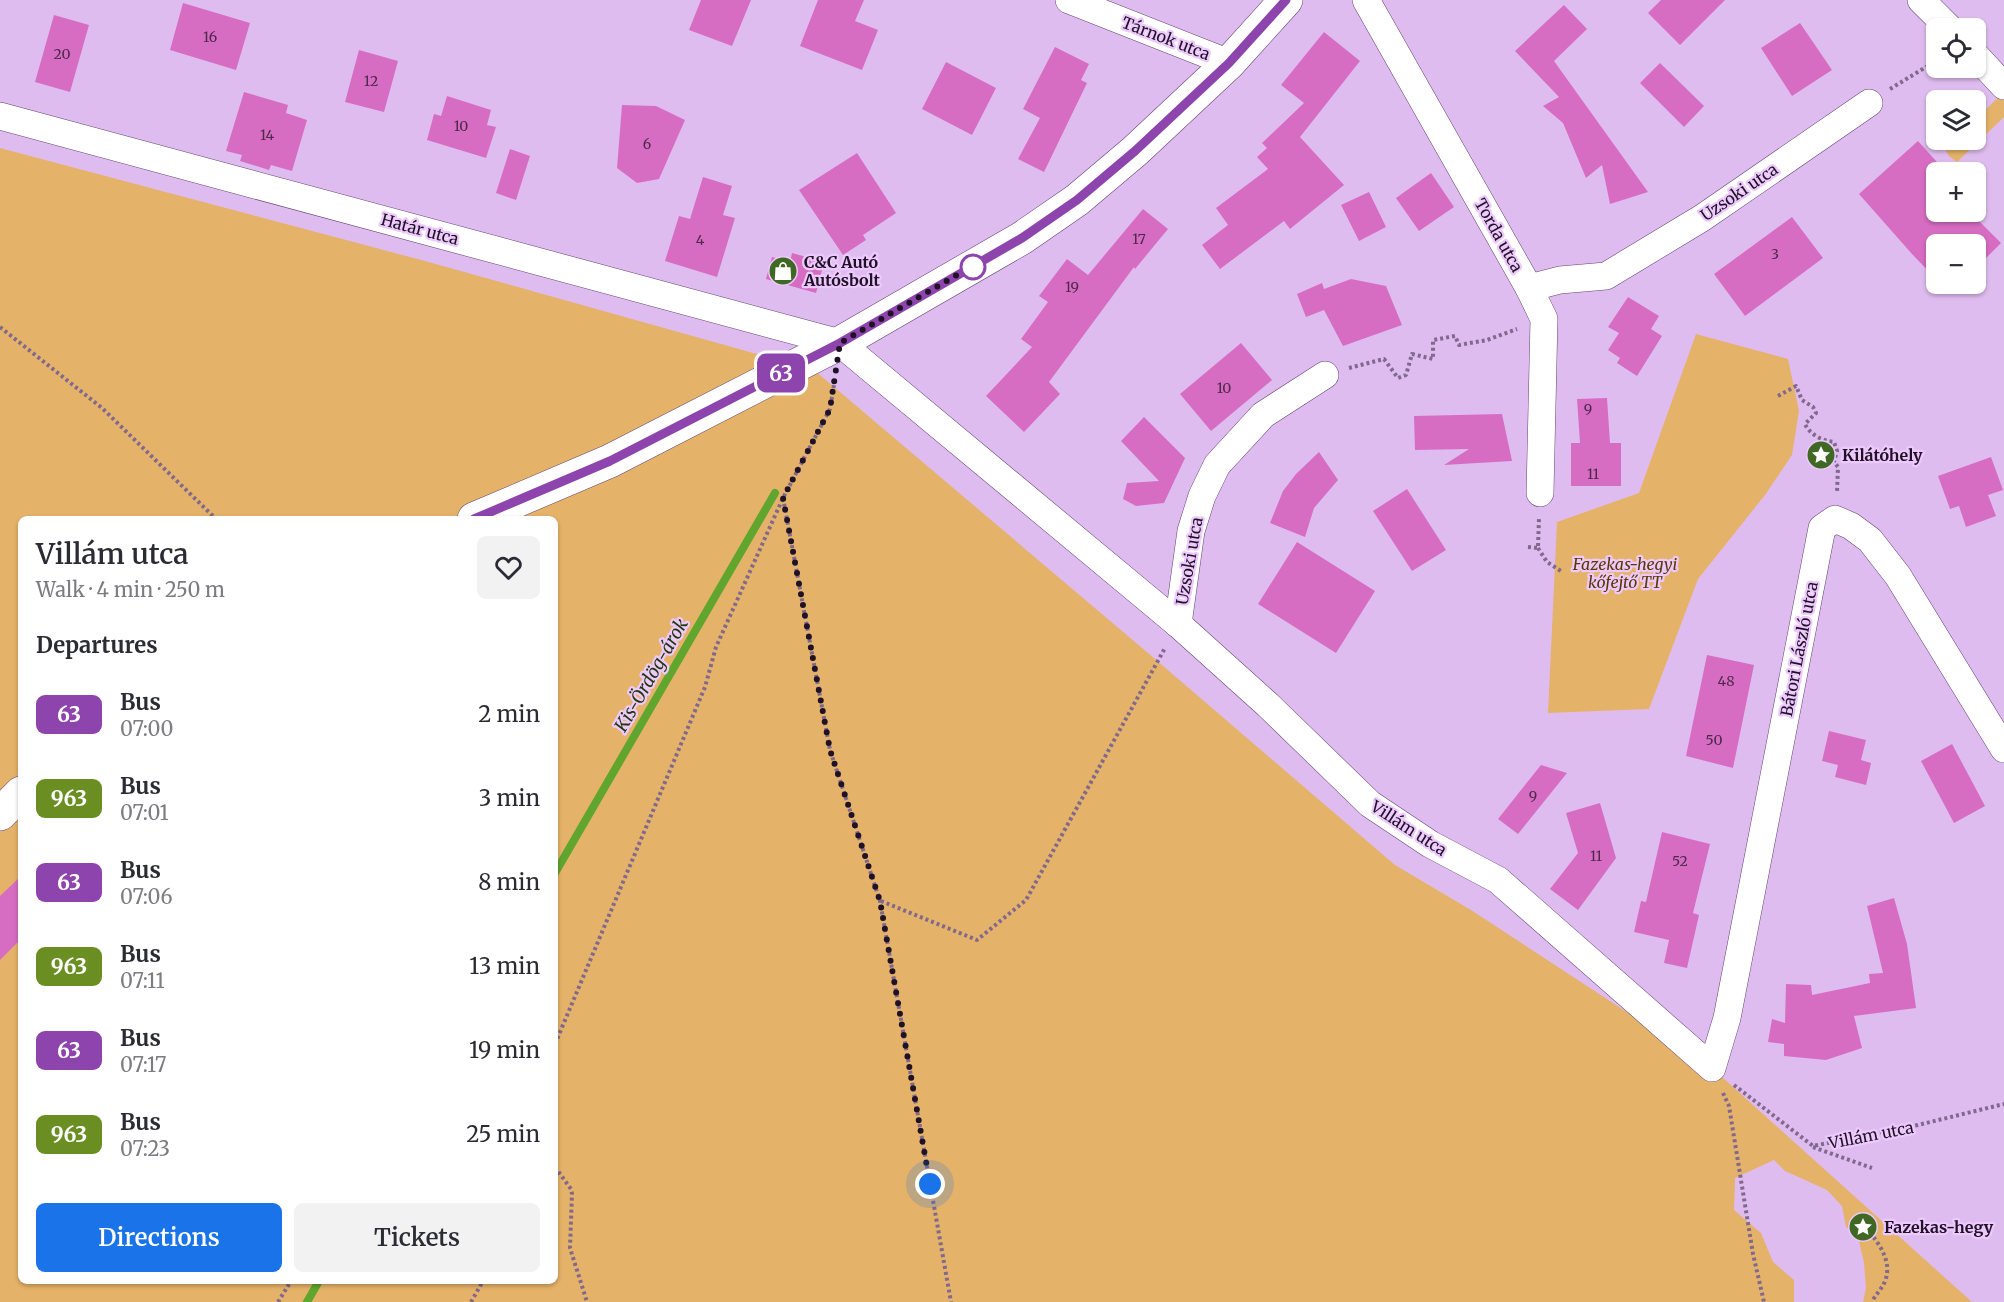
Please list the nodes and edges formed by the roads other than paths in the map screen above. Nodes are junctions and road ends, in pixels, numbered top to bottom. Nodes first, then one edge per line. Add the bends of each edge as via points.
1 (1069, 0) edge
2 (1286, 0) edge
3 (1366, 0) edge
4 (1921, 0) edge
5 (1939, 18) edge
6 (1229, 63) junction
7 (1986, 67) edge
8 (2004, 86) edge
9 (1869, 102) road end
10 (0, 116) edge
11 (1529, 288) junction
12 (840, 343) junction
13 (1325, 375) road end
14 (1540, 493) road end
15 (481, 516) edge
16 (1178, 624) junction
17 (2004, 749) edge
18 (18, 796) edge
19 (0, 814) edge
20 (1712, 1068) joint

1 - 6 street, Tárnok utca
2 - 6 street
3 - 11 street, Torda utca
4 - 5 street
6 - 12 street via 1135,151 1052,219
7 - 8 street
9 - 11 street, Uzsoki utca via 1702,218 1606,276 1560,280
10 - 12 street, Határ utca
11 - 14 street, Torda utca via 1544,319
12 - 15 street via 610,461
12 - 16 street, Villám utca
13 - 16 street, Uzsoki utca via 1263,415 1217,465 1191,531
16 - 20 street, Villám utca via 1370,804 1430,844 1498,880
17 - 20 street, Bátori László utca via 1898,576 1870,540 1835,519 1822,528 1727,1018
18 - 19 street

